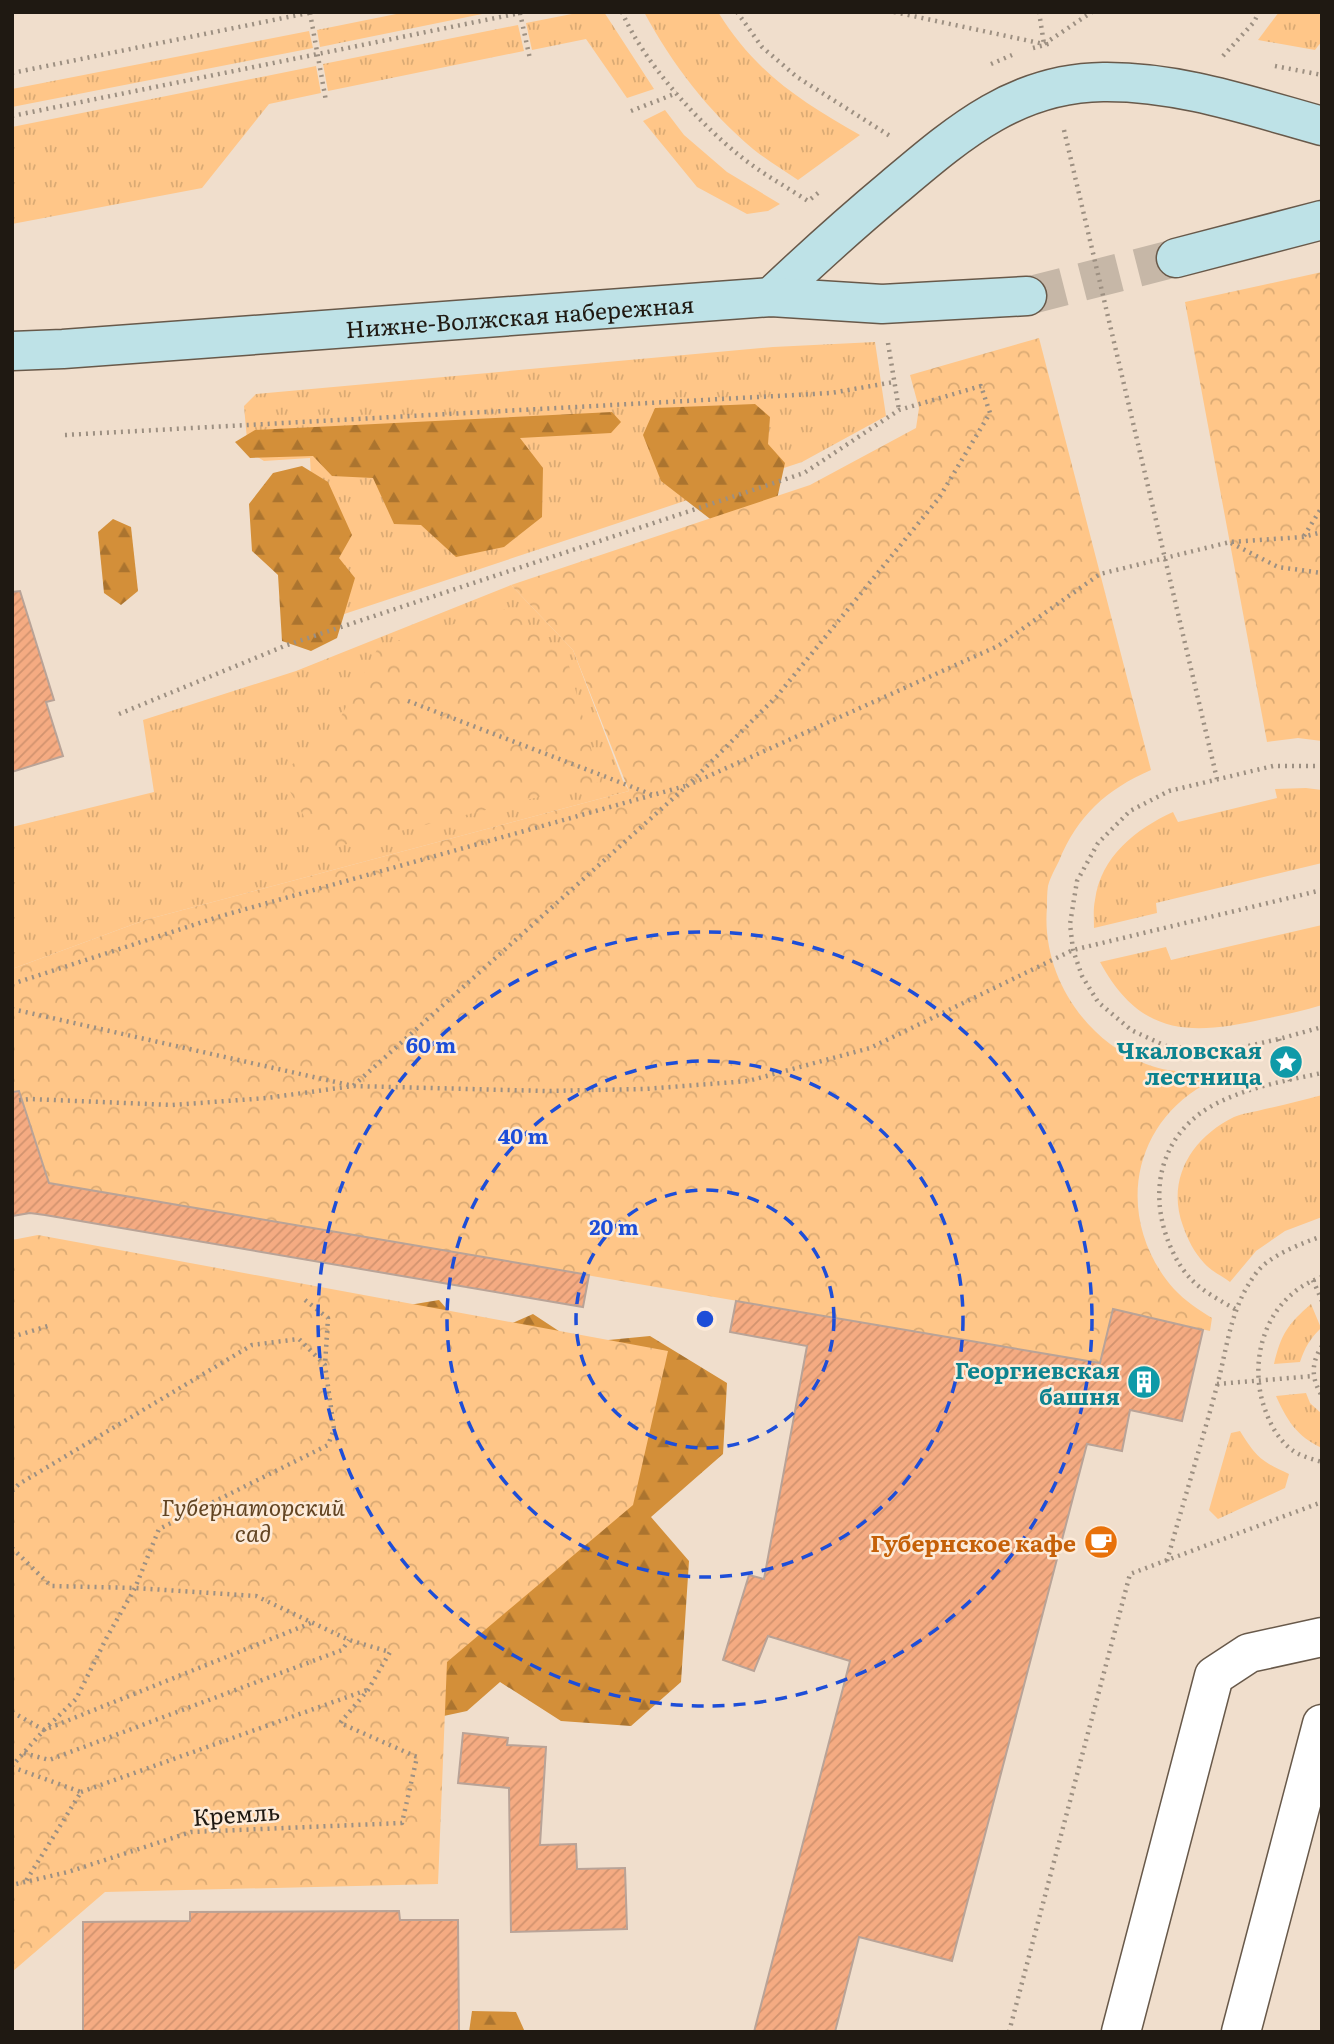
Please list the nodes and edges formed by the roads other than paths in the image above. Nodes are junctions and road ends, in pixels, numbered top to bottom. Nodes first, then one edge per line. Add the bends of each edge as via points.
1 (1322, 125) edge
2 (1322, 220) edge
3 (1176, 258) tunnel mouth
4 (1027, 296) tunnel mouth
5 (771, 297) junction
6 (12, 351) edge
7 (1322, 1637) edge
8 (1322, 1724) edge
9 (1121, 2032) edge
10 (1241, 2032) edge

1 - 5 main road via 1206,93 1103,82 1053,87 1006,105 952,137
2 - 3 main road
4 - 5 main road, Нижне-Волжская набережная via 882,304
5 - 6 main road, Нижне-Волжская набережная
7 - 9 street via 1249,1653 1214,1676
8 - 10 street

